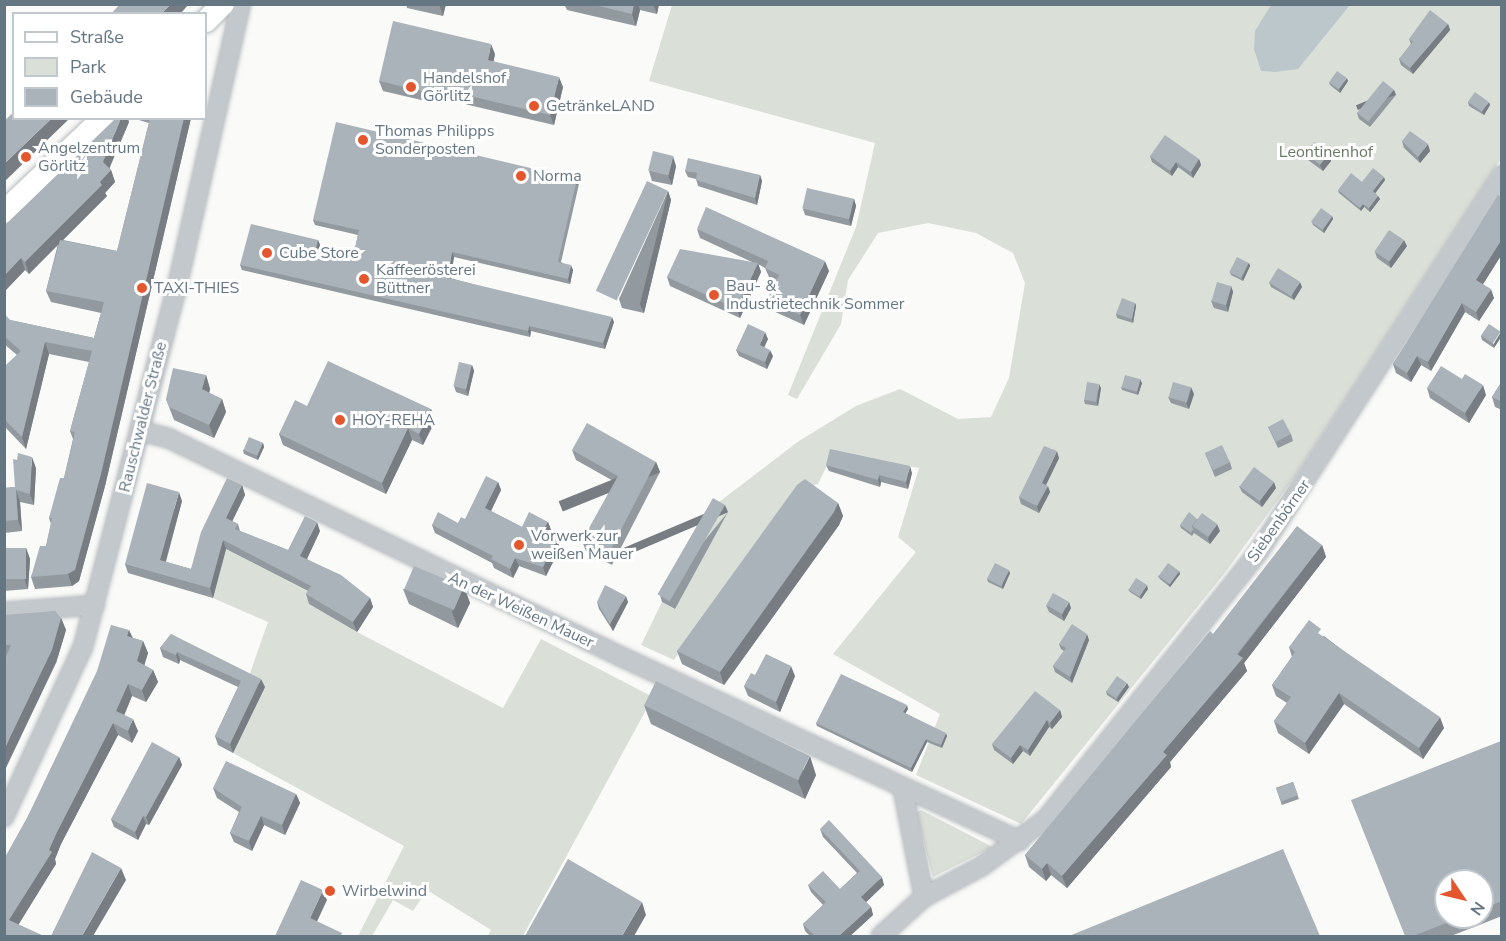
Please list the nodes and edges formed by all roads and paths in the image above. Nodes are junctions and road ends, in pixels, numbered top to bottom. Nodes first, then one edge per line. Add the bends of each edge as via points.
1 (223, 4) edge
2 (241, 4) edge
3 (207, 20) edge
4 (101, 120) edge
5 (1502, 175) edge
6 (4, 213) edge
7 (140, 431) junction
8 (94, 605) junction
9 (4, 612) edge
10 (903, 790) junction
11 (4, 817) edge
12 (1020, 841) junction
13 (924, 897) junction
14 (881, 936) edge

1 - 3 main road
2 - 7 street, Rauschwalder Straße
4 - 6 main road
5 - 12 street, Siebenbörner via 1259,551 1046,819
7 - 8 street, Rauschwalder Straße
7 - 10 street, An der Weißen Mauer via 168,438
8 - 9 street
8 - 11 street, Rauschwalder Straße via 83,647
10 - 12 street, An der Weißen Mauer
10 - 13 street
12 - 13 street, Siebenbörner
13 - 14 street, Siebenbörner

